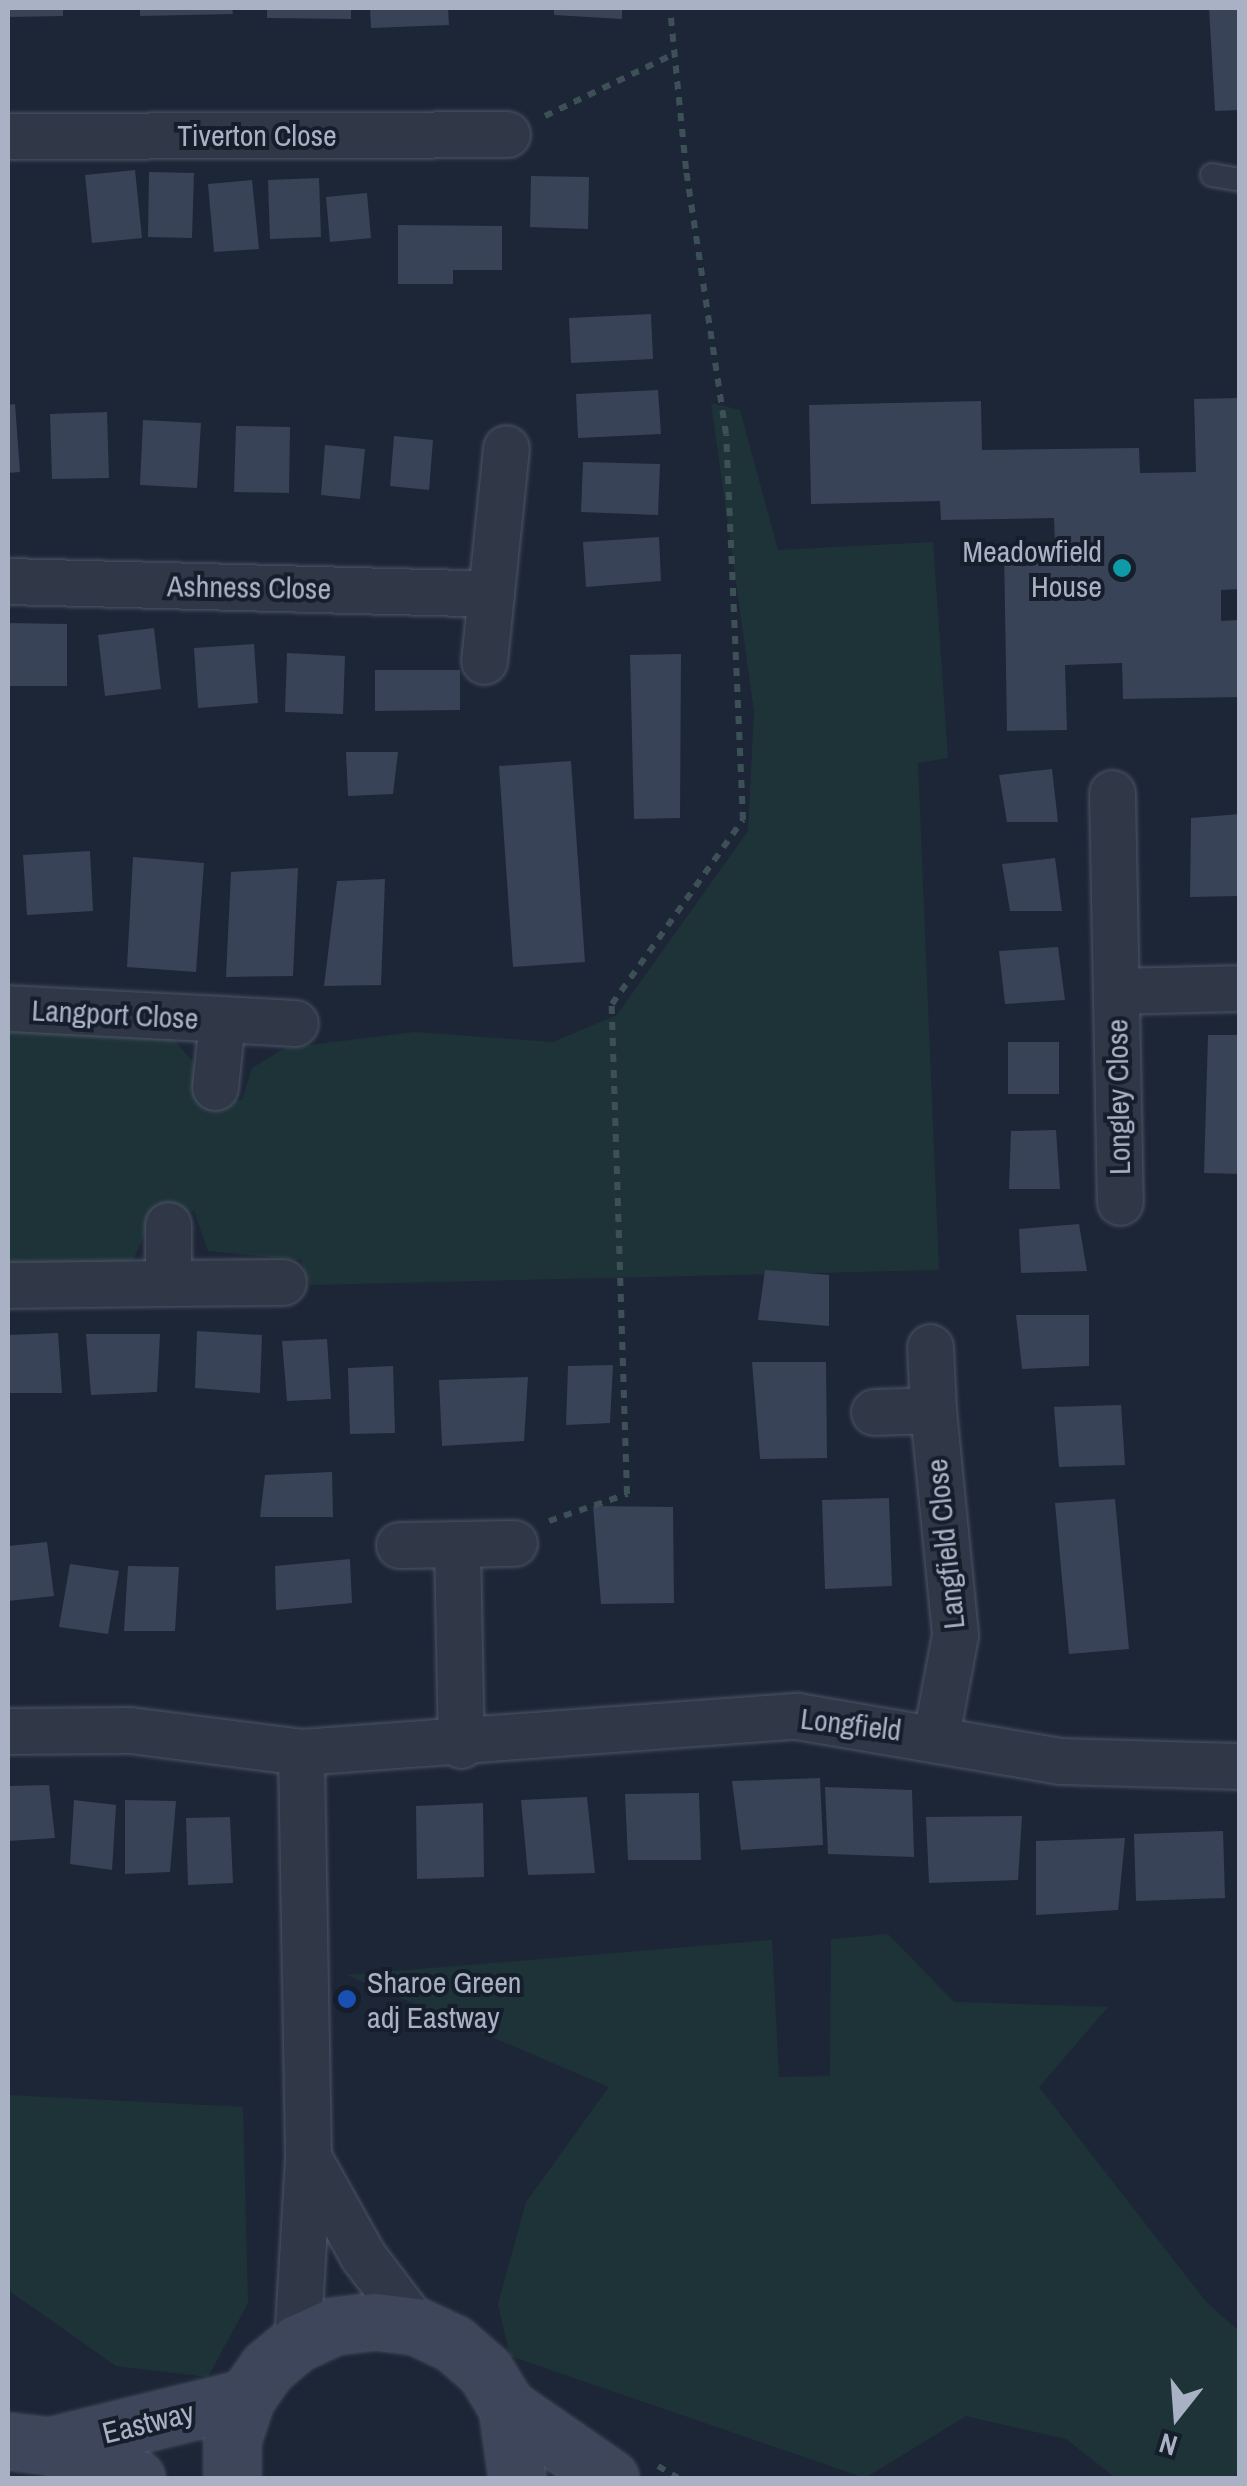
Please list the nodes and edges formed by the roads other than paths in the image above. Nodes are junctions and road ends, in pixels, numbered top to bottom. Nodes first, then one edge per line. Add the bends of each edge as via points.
1 (507, 134) road end
2 (8, 136) edge
3 (1212, 176) dead end
4 (1240, 180) edge
5 (506, 448) dead end
6 (8, 581) edge
7 (491, 594) junction
8 (484, 661) dead end
9 (1112, 793) dead end
10 (1240, 988) edge
11 (1116, 991) junction
12 (8, 1008) edge
13 (222, 1019) junction
14 (296, 1023) dead end
15 (216, 1087) dead end
16 (1120, 1202) dead end
17 (168, 1225) dead end
18 (283, 1282) dead end
19 (168, 1284) junction
20 (8, 1285) edge
21 (930, 1347) dead end
22 (933, 1410) junction
23 (874, 1412) dead end
24 (514, 1543) road end
25 (457, 1544) junction
26 (399, 1545) dead end
27 (8, 1731) edge
28 (936, 1736) junction
29 (460, 1745) junction
30 (301, 1752) junction
31 (1240, 1766) edge
32 (308, 2157) junction
33 (416, 2326) junction
34 (296, 2343) junction
35 (246, 2398) junction
36 (507, 2406) junction
37 (29, 2444) edge
38 (136, 2478) edge
39 (232, 2478) edge
40 (517, 2478) edge
41 (610, 2478) edge

1 - 2 street, Tiverton Close
3 - 4 lane
5 - 7 street
6 - 7 street, Ashness Close
7 - 8 street
9 - 11 street, Longley Close
10 - 11 street, Longley Close
11 - 16 street, Longley Close
12 - 13 street, Langport Close
13 - 14 street, Langport Close
13 - 15 street, Langport Close
17 - 19 street
18 - 19 street
19 - 20 street
21 - 22 street, Langfield Close
22 - 23 street
22 - 28 street, Langfield Close via 956,1635
24 - 25 street
25 - 26 street
25 - 29 street
27 - 30 street, Longfield via 130,1730
28 - 29 street, Longfield via 856,1721 762,1716
28 - 31 street, Longfield via 1060,1760
29 - 30 street, Longfield
30 - 32 street
32 - 33 street via 363,2256
32 - 34 street
33 - 34 main road, Eastway via 375,2320 334,2326
33 - 36 main road, Eastway via 454,2344 484,2371
34 - 35 main road, Eastway
35 - 37 main road, Eastway
35 - 39 main road, Eastway via 232,2440
36 - 40 main road, Eastway
36 - 41 main road, Eastway
37 - 38 main road, Eastway

